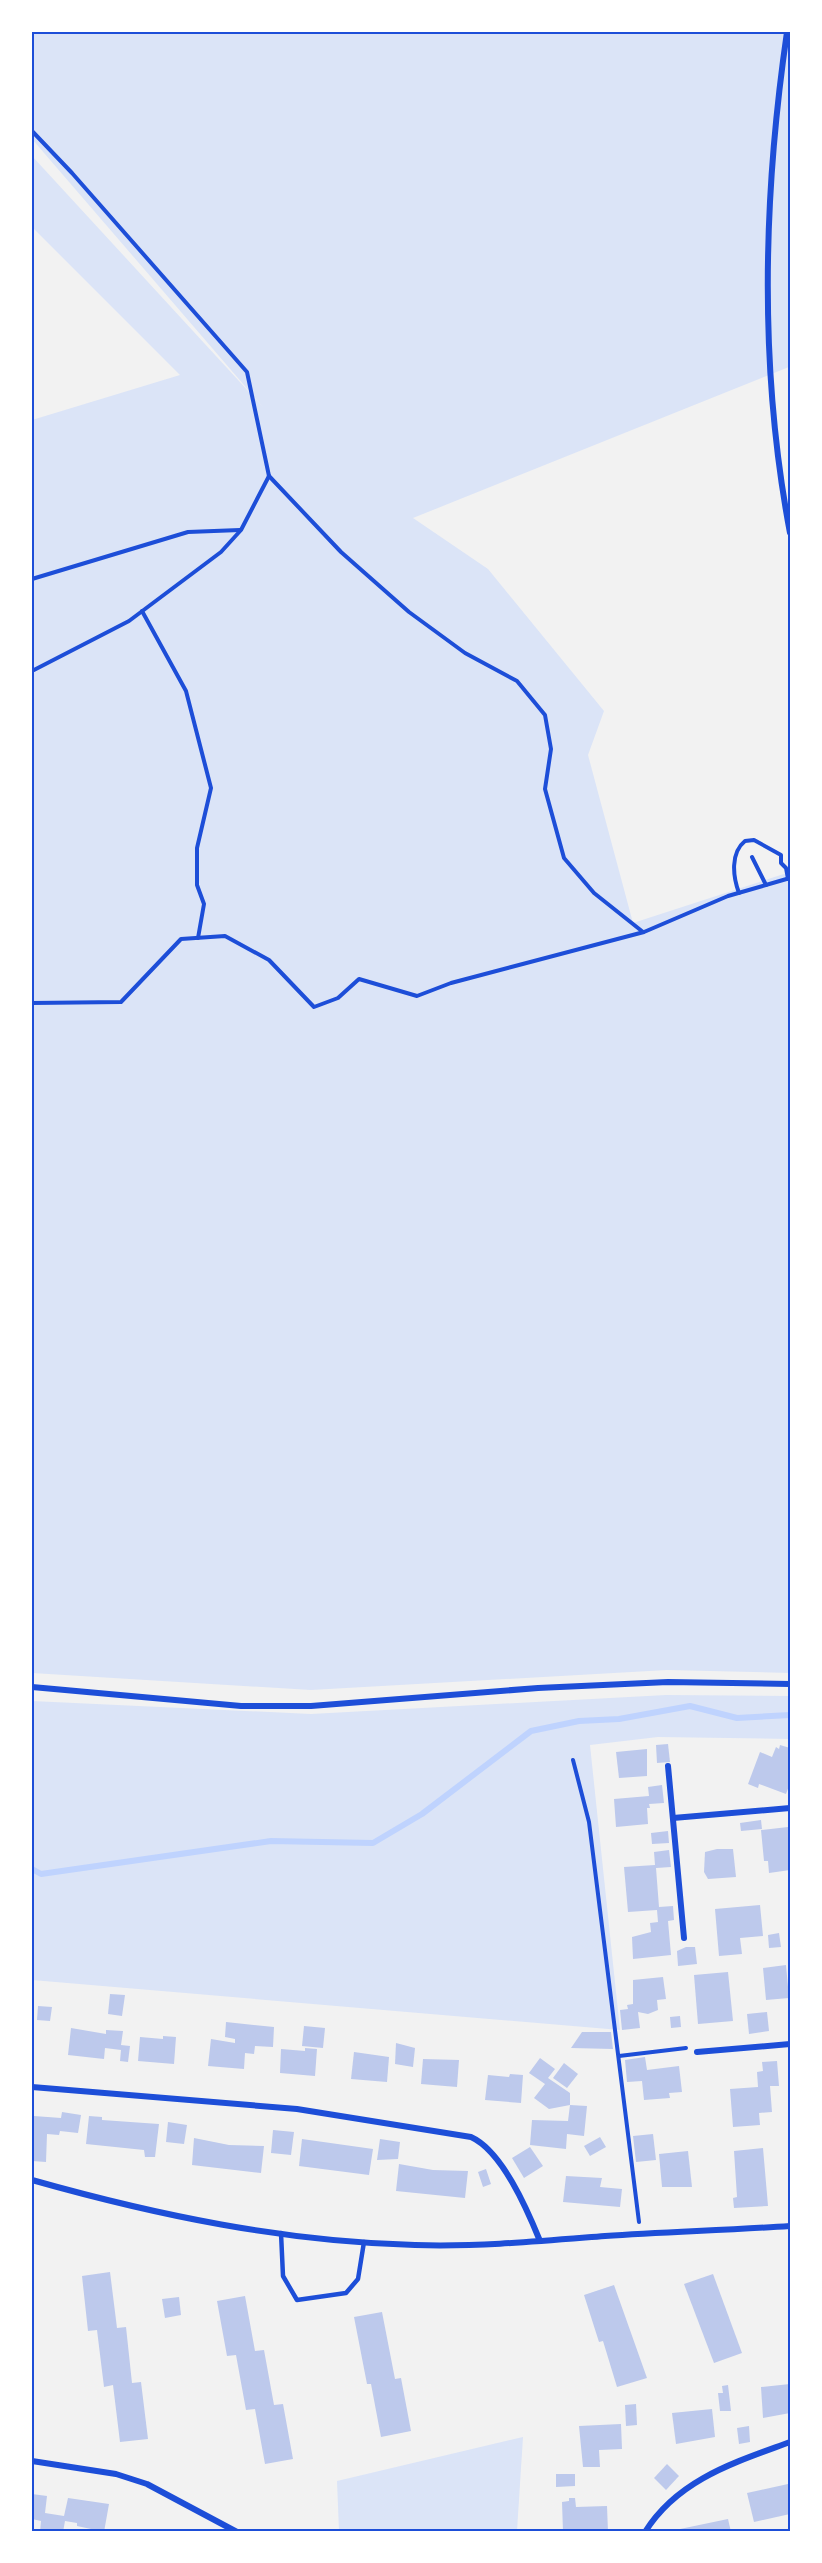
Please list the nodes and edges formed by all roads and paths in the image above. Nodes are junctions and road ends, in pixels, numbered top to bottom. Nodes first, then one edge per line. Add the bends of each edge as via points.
1 (787, 32) edge
2 (32, 131) edge
3 (269, 476) junction
4 (241, 530) junction
5 (790, 533) edge
6 (32, 579) edge
7 (142, 611) junction
8 (32, 671) edge
9 (752, 856) dead end
10 (789, 879) edge
11 (766, 885) junction
12 (739, 893) junction
13 (644, 932) junction
14 (198, 938) junction
15 (32, 1003) edge
16 (790, 1684) edge
17 (32, 1687) edge
18 (573, 1760) dead end
19 (668, 1766) dead end
20 (790, 1808) edge
21 (673, 1818) junction
22 (684, 1938) dead end
23 (790, 2044) edge
24 (697, 2052) joint
25 (619, 2056) junction
26 (32, 2087) edge
27 (32, 2180) edge
28 (790, 2226) edge
29 (281, 2233) junction
30 (640, 2234) junction
31 (364, 2241) junction
32 (540, 2241) junction
33 (790, 2442) edge
34 (32, 2461) edge
35 (237, 2532) edge
36 (645, 2532) edge

1 - 5 street via 778,94 768,281 776,443
2 - 3 path via 247,372
3 - 4 path
3 - 13 path via 341,552 409,612 456,646 517,681 545,715 551,749 545,789 564,858 594,893
4 - 6 path via 188,532
4 - 7 path via 221,552
7 - 8 path
7 - 14 path via 186,691 211,788 197,848 196,885 204,904
9 - 11 path
10 - 11 path
10 - 12 path via 781,855 754,840 744,841 736,851 734,864
11 - 12 path
12 - 13 path
13 - 14 path via 451,983 417,996 359,979 338,998 314,1007 269,960 225,936
14 - 15 path via 181,939 121,1002
16 - 17 street via 668,1682 311,1706 242,1706
18 - 25 path via 590,1822
19 - 21 street
20 - 21 street
21 - 22 street
23 - 24 street
24 - 25 path via 686,2048
25 - 30 path
26 - 32 street via 297,2109 471,2137 489,2150 527,2208
27 - 29 street via 187,2220
28 - 30 street
29 - 31 street
29 - 31 lane via 283,2276 297,2301 346,2293 358,2279
30 - 32 street
31 - 32 street via 416,2245
33 - 36 street via 719,2468 696,2481
34 - 35 street via 116,2474 147,2484

